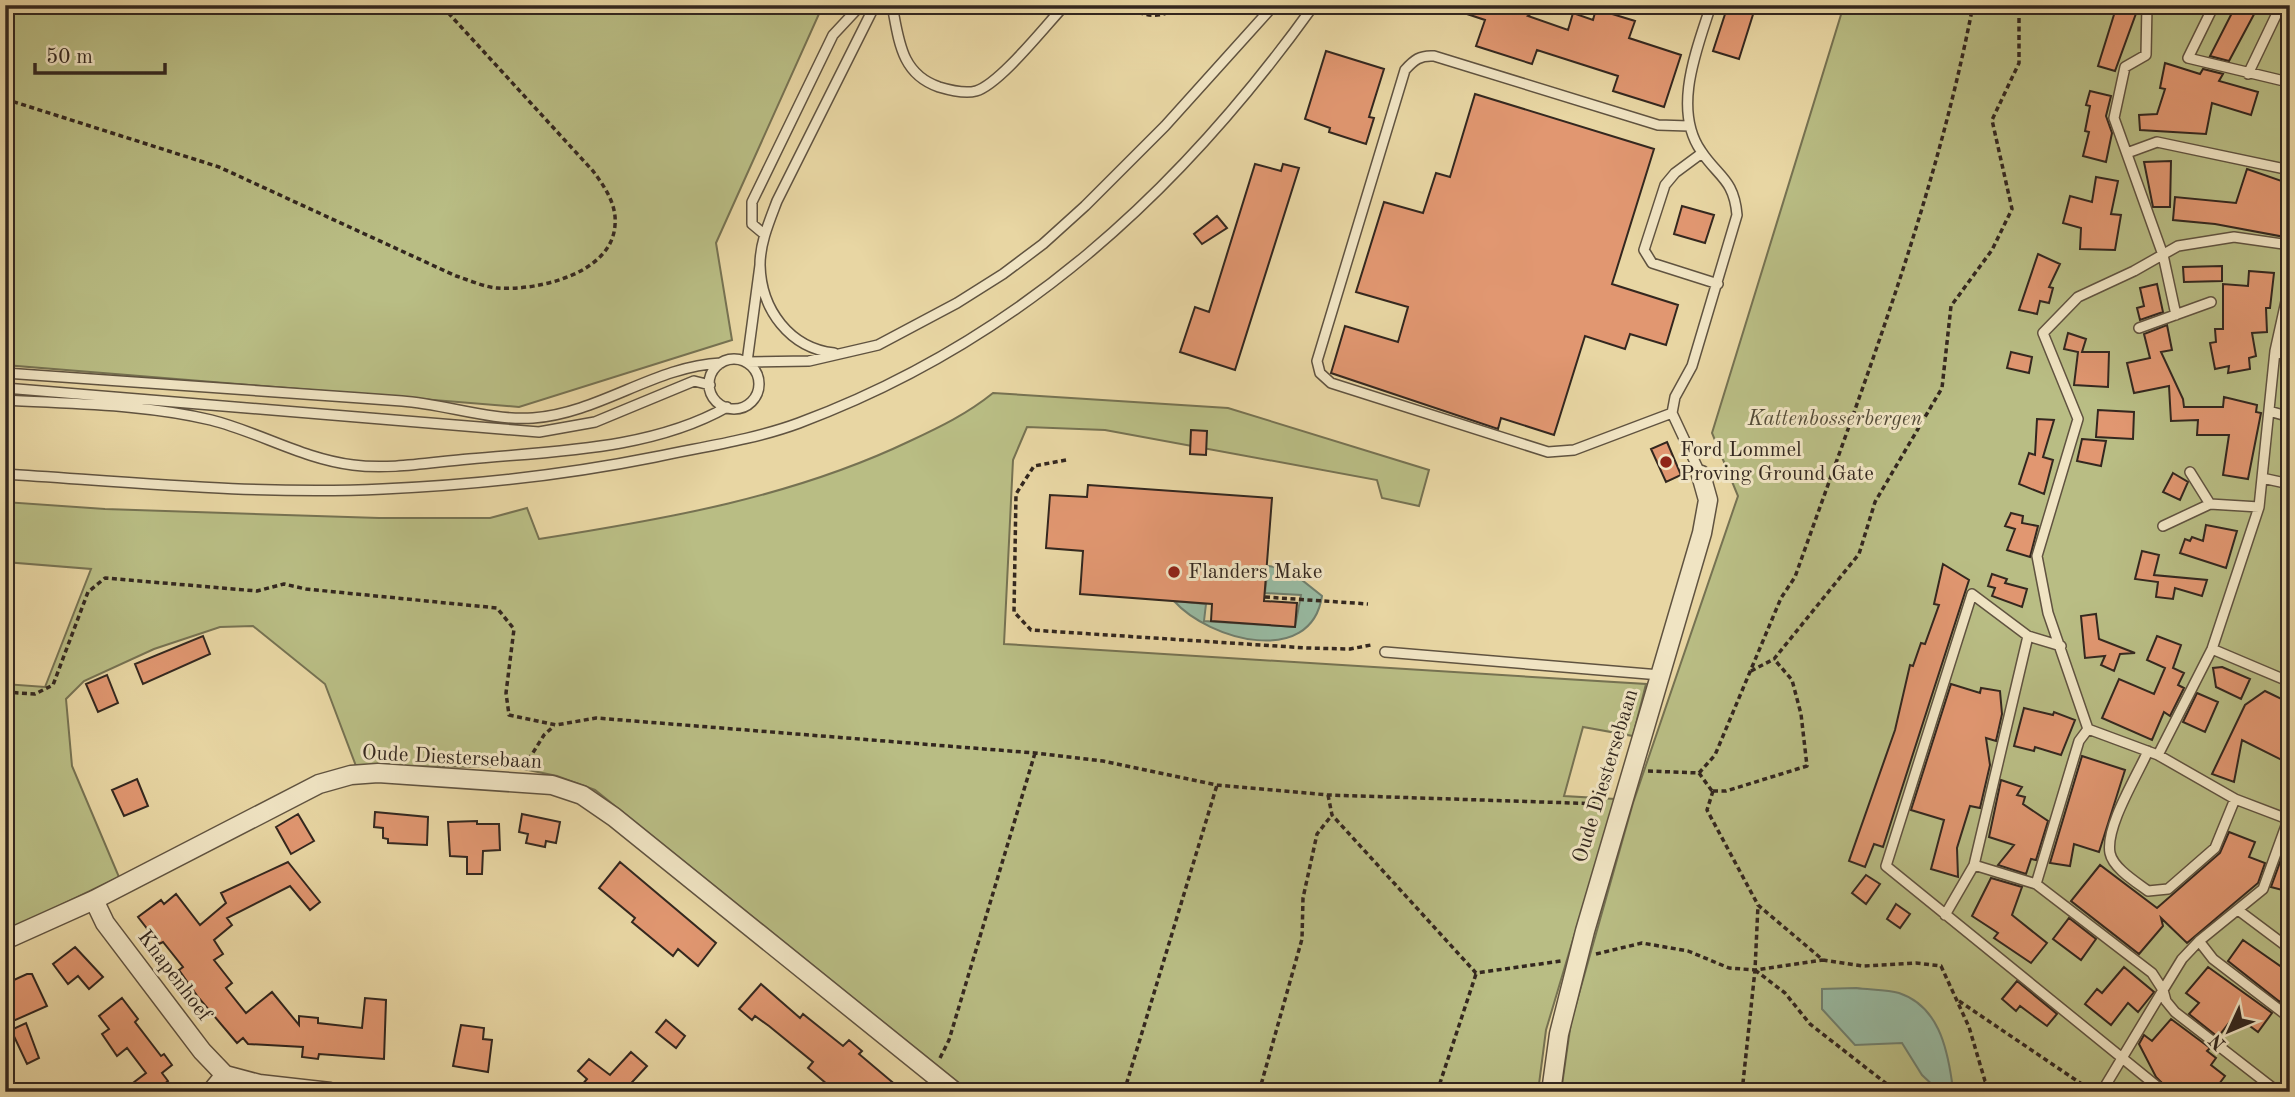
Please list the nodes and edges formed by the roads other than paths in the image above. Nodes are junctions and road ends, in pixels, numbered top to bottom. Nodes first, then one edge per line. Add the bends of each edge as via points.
1 (861, 5) edge
2 (874, 5) edge
3 (892, 5) edge
4 (1065, 5) edge
5 (1274, 5) edge
6 (1314, 5) edge
7 (1711, 5) edge
8 (2147, 5) edge
9 (2214, 5) edge
10 (2281, 5) edge
11 (2248, 74) junction
12 (2290, 77) edge
13 (1689, 126) junction
14 (1702, 153) junction
15 (2127, 153) junction
16 (2290, 170) edge
17 (764, 234) junction
18 (2290, 245) edge
19 (2163, 255) junction
20 (760, 265) junction
21 (2290, 283) edge
22 (1718, 284) junction
23 (2289, 298) edge
24 (2211, 302) dead end
25 (2176, 315) junction
26 (2139, 328) dead end
27 (2275, 351) junction
28 (846, 354) junction
29 (2290, 356) edge
30 (747, 362) junction
31 (721, 363) junction
32 (5, 373) edge
33 (710, 385) junction
34 (5, 388) edge
35 (5, 400) edge
36 (727, 407) junction
37 (2269, 411) junction
38 (1672, 412) junction
39 (2290, 417) edge
40 (2190, 472) dead end
41 (5, 474) edge
42 (1701, 475) joint
43 (2262, 478) junction
44 (2290, 484) edge
45 (2210, 504) junction
46 (2259, 508) junction
47 (2163, 526) dead end
48 (2028, 636) junction
49 (2061, 646) junction
50 (2212, 649) junction
51 (1385, 652) dead end
52 (1660, 675) junction
53 (2290, 682) edge
54 (2088, 729) junction
55 (2148, 751) junction
56 (2158, 755) junction
57 (2235, 799) junction
58 (2289, 820) edge
59 (1974, 865) junction
60 (2036, 884) junction
61 (94, 900) junction
62 (2238, 910) junction
63 (1945, 915) junction
64 (5, 940) edge
65 (2199, 941) junction
66 (2290, 949) edge
67 (2162, 990) junction
68 (2290, 1018) edge
69 (2123, 1059) junction
70 (225, 1075) junction
71 (2104, 1088) dead end
72 (211, 1092) edge
73 (330, 1092) edge
74 (955, 1092) edge
75 (1551, 1092) edge
76 (2164, 1092) edge
77 (2278, 1092) edge

1 - 17 lane via 833,35 752,202 752,223
2 - 17 lane
3 - 4 lane via 906,65 924,82 977,91 1004,71
5 - 28 lane via 1165,126 1043,244 957,303 878,345
6 - 41 lane via 1237,106 1133,217 1001,322 927,365 797,424 546,476 382,489 230,487
7 - 13 lane via 1690,84
8 - 15 lane via 2146,55 2125,66 2114,118
9 - 11 lane via 2188,58
10 - 11 lane
11 - 12 lane via 2284,81
13 - 14 lane
13 - 38 lane via 1658,125 1423,55 1405,70 1317,361 1320,373 1331,383 1548,452 1574,450
14 - 22 lane via 1728,180 1736,202 1734,228
14 - 22 lane via 1665,185 1644,250 1652,263
15 - 16 lane via 2157,142
15 - 19 lane
17 - 20 lane
18 - 19 lane via 2234,237 2178,246
19 - 25 lane
19 - 49 lane via 2078,297 2043,333 2078,419 2037,556 2048,613
20 - 28 lane via 765,290 787,335 817,351
20 - 30 lane
21 - 23 lane
22 - 38 lane
23 - 27 lane
24 - 25 lane
25 - 26 lane
27 - 29 lane
27 - 37 lane
28 - 30 lane via 809,361
30 - 31 lane via 733,359
30 - 36 lane via 757,374 758,390 750,403
31 - 32 lane via 678,371 595,405 531,418 408,402
31 - 33 lane
33 - 34 lane via 694,381 595,422 539,432
33 - 36 lane via 715,399
35 - 36 lane via 177,413 353,465 610,445 680,428
37 - 39 lane
37 - 43 lane
38 - 42 lane
40 - 45 lane
42 - 52 street, Oude Diestersebaan via 1708,500 1702,533
43 - 44 lane
43 - 46 lane
45 - 46 lane
45 - 47 lane
46 - 50 lane
48 - 49 lane
48 - 59 lane
48 - 63 lane via 1972,594 1886,866
49 - 54 lane
50 - 53 lane
50 - 56 lane
51 - 52 lane
52 - 75 street, Oude Diestersebaan via 1578,958 1559,1034
54 - 55 lane
54 - 60 lane via 2080,741
55 - 56 lane
55 - 57 lane via 2111,832 2110,854 2148,891 2168,889 2215,848
56 - 57 lane
57 - 58 lane
58 - 62 lane via 2263,889
59 - 60 lane
59 - 63 lane
60 - 67 lane via 2152,973
61 - 64 street, Oude Diestersebaan
61 - 70 street, Knapenhoef via 105,923
61 - 74 street, Oude Diestersebaan via 319,784 351,775 552,785 582,795 614,817
62 - 65 lane
62 - 66 lane
63 - 69 lane
65 - 67 lane
65 - 68 lane via 2213,959
67 - 69 lane
67 - 77 lane via 2175,1012
69 - 71 lane
69 - 76 lane
70 - 72 street
70 - 73 street

